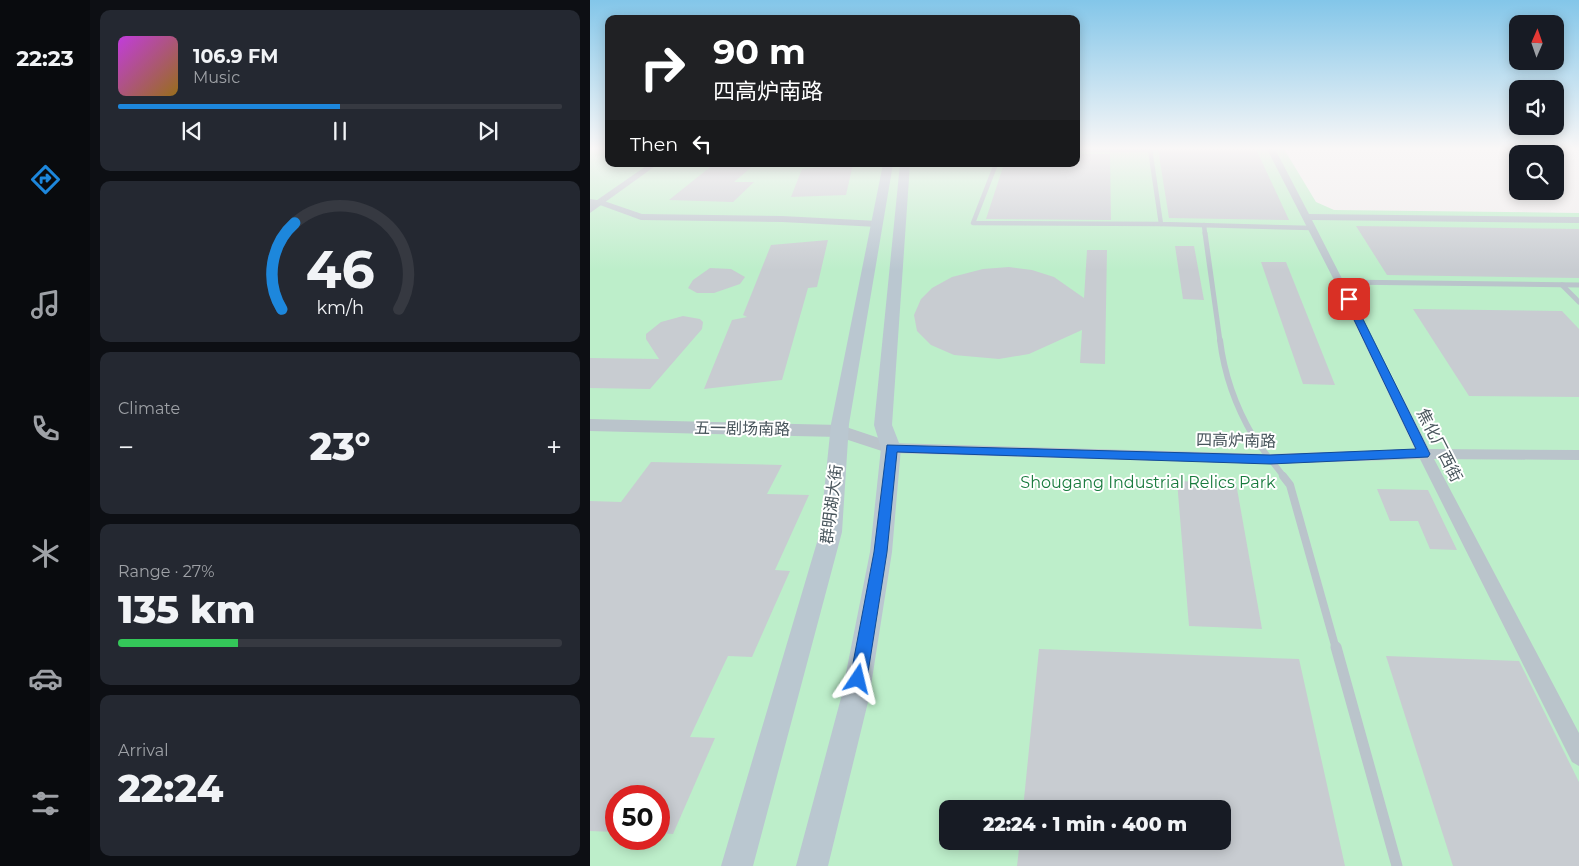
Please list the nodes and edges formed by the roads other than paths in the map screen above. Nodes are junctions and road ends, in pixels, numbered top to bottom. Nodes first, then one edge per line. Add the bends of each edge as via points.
1 (619, 189) edge
2 (884, 189) edge
3 (903, 189) edge
4 (986, 189) edge
5 (1156, 189) edge
6 (1292, 189) edge
7 (590, 202) edge
8 (601, 202) junction
9 (590, 210) edge
10 (1579, 220) edge
11 (1309, 222) junction
12 (878, 224) junction
13 (1161, 224) junction
14 (1204, 225) junction
15 (1579, 226) edge
16 (1340, 282) junction
17 (1562, 285) junction
18 (1579, 285) edge
19 (1579, 302) edge
20 (590, 425) edge
21 (840, 431) junction
22 (891, 448) junction
23 (1424, 454) junction
24 (1579, 455) edge
25 (1270, 459) junction
26 (1579, 755) edge
27 (737, 866) edge
28 (812, 866) edge
29 (1396, 866) edge

1 - 8 street
2 - 12 main road, 群明湖大街
3 - 22 main road via 883,425
4 - 13 lane via 973,224
5 - 13 lane
6 - 11 street, 焦化厂西街
7 - 8 street
8 - 9 street
8 - 12 street via 641,217
10 - 11 street
11 - 14 lane
11 - 15 street
11 - 16 street, 焦化厂西街
12 - 21 main road, 群明湖大街
13 - 14 lane
14 - 25 lane via 1222,357 1233,394 1253,436
16 - 17 lane
16 - 23 street, 焦化厂西街
17 - 18 lane
17 - 19 lane
20 - 21 street, 五一剧场南路
21 - 22 street, 五一剧场南路
21 - 27 main road, 群明湖大街 via 831,532
22 - 25 street, 四高炉南路
22 - 28 main road via 880,552 855,698
23 - 24 street, 四高炉南路
23 - 25 street, 四高炉南路
23 - 26 street, 焦化厂西街
25 - 29 lane via 1290,485

